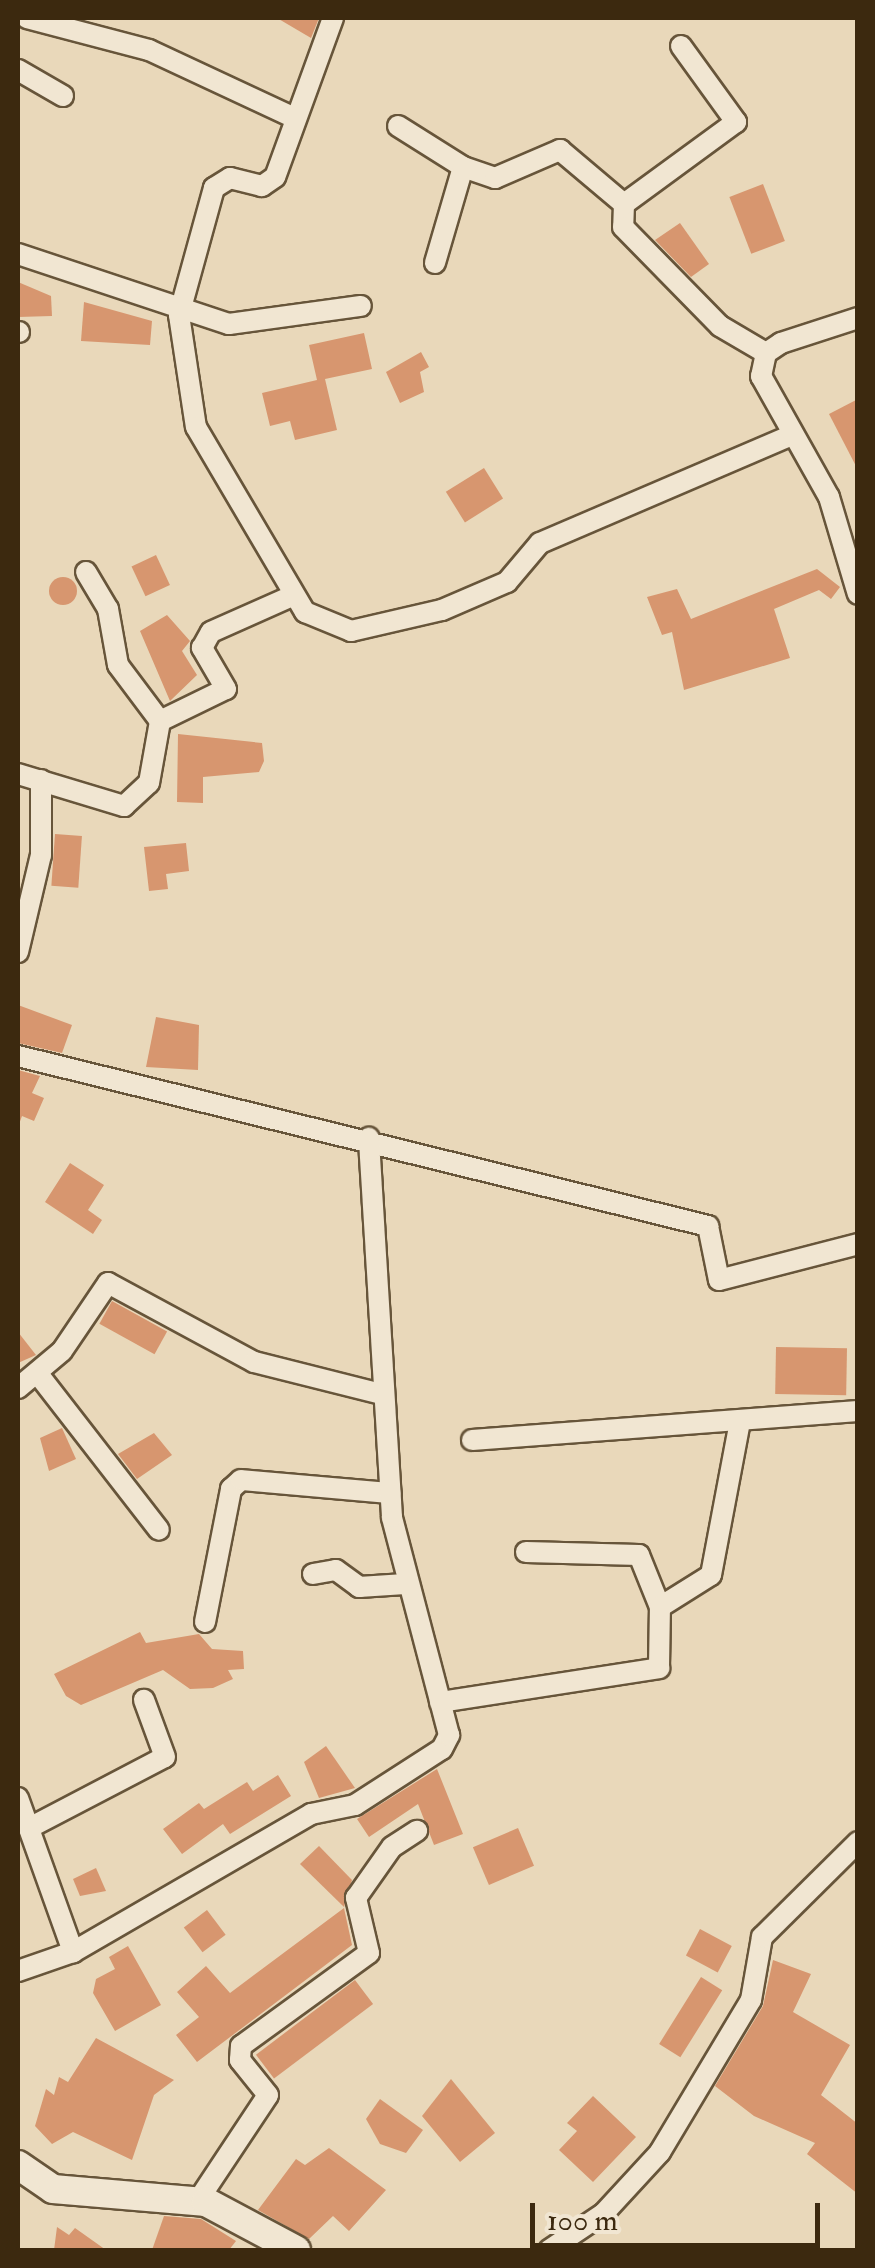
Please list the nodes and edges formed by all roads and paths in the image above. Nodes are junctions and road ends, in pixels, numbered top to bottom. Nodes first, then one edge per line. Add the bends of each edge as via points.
1 (27, 18) edge
2 (332, 18) edge
3 (682, 46) dead end
4 (18, 70) edge
5 (63, 96) dead end
6 (293, 117) junction
7 (398, 126) dead end
8 (463, 167) junction
9 (624, 204) junction
10 (18, 254) edge
11 (435, 263) dead end
12 (360, 306) dead end
13 (179, 315) junction
14 (858, 318) edge
15 (766, 354) junction
16 (792, 435) junction
17 (86, 572) dead end
18 (858, 594) edge
19 (292, 596) junction
20 (160, 721) junction
21 (18, 774) edge
22 (42, 780) junction
23 (18, 952) edge
24 (18, 1056) edge
25 (368, 1138) junction
26 (858, 1244) edge
27 (38, 1374) junction
28 (18, 1388) edge
29 (381, 1394) junction
30 (858, 1411) edge
31 (740, 1422) junction
32 (472, 1440) dead end
33 (390, 1493) junction
34 (159, 1530) dead end
35 (526, 1552) dead end
36 (313, 1574) dead end
37 (405, 1584) junction
38 (660, 1607) junction
39 (205, 1622) dead end
40 (144, 1700) dead end
41 (440, 1702) junction
42 (18, 1798) edge
43 (29, 1828) junction
44 (417, 1831) dead end
45 (858, 1842) edge
46 (73, 1952) junction
47 (18, 1971) edge
48 (18, 2165) edge
49 (197, 2202) junction
50 (286, 2248) edge
51 (548, 2250) edge

1 - 6 street via 148,50
2 - 6 street
3 - 9 street via 736,122
4 - 5 street
6 - 13 street via 269,184 230,178 214,188
7 - 8 street
8 - 9 street via 495,178 560,150
8 - 11 street
9 - 15 street via 624,227 646,258 720,326
10 - 13 street
12 - 13 street via 229,324
13 - 19 street via 196,427
14 - 15 street
15 - 16 street via 761,376
16 - 18 street via 828,497
16 - 19 street via 540,544 507,582 442,610 350,631 320,623
17 - 20 street via 108,609 118,665
19 - 20 street via 211,632 202,648 226,689
20 - 22 street via 149,783 124,806
21 - 22 street
22 - 23 street via 41,855
24 - 25 street
25 - 26 street via 708,1226 719,1280
25 - 29 street
27 - 28 street
27 - 29 street via 108,1282 254,1362
27 - 34 street
29 - 33 street
30 - 31 street
31 - 32 street
31 - 38 street via 710,1575
33 - 37 street
33 - 39 street via 241,1480 231,1488
35 - 38 street via 639,1555
36 - 37 street via 336,1570 360,1587
37 - 41 street
38 - 41 street via 658,1668
40 - 43 street via 165,1757
41 - 46 street via 449,1734 442,1750
42 - 43 street
43 - 46 street
44 - 49 street via 392,1847 356,1898 369,1953 241,2046 240,2060 268,2095
45 - 51 street via 762,1937 751,2000 660,2152 604,2213
46 - 47 street
48 - 49 street via 53,2189
49 - 50 street

